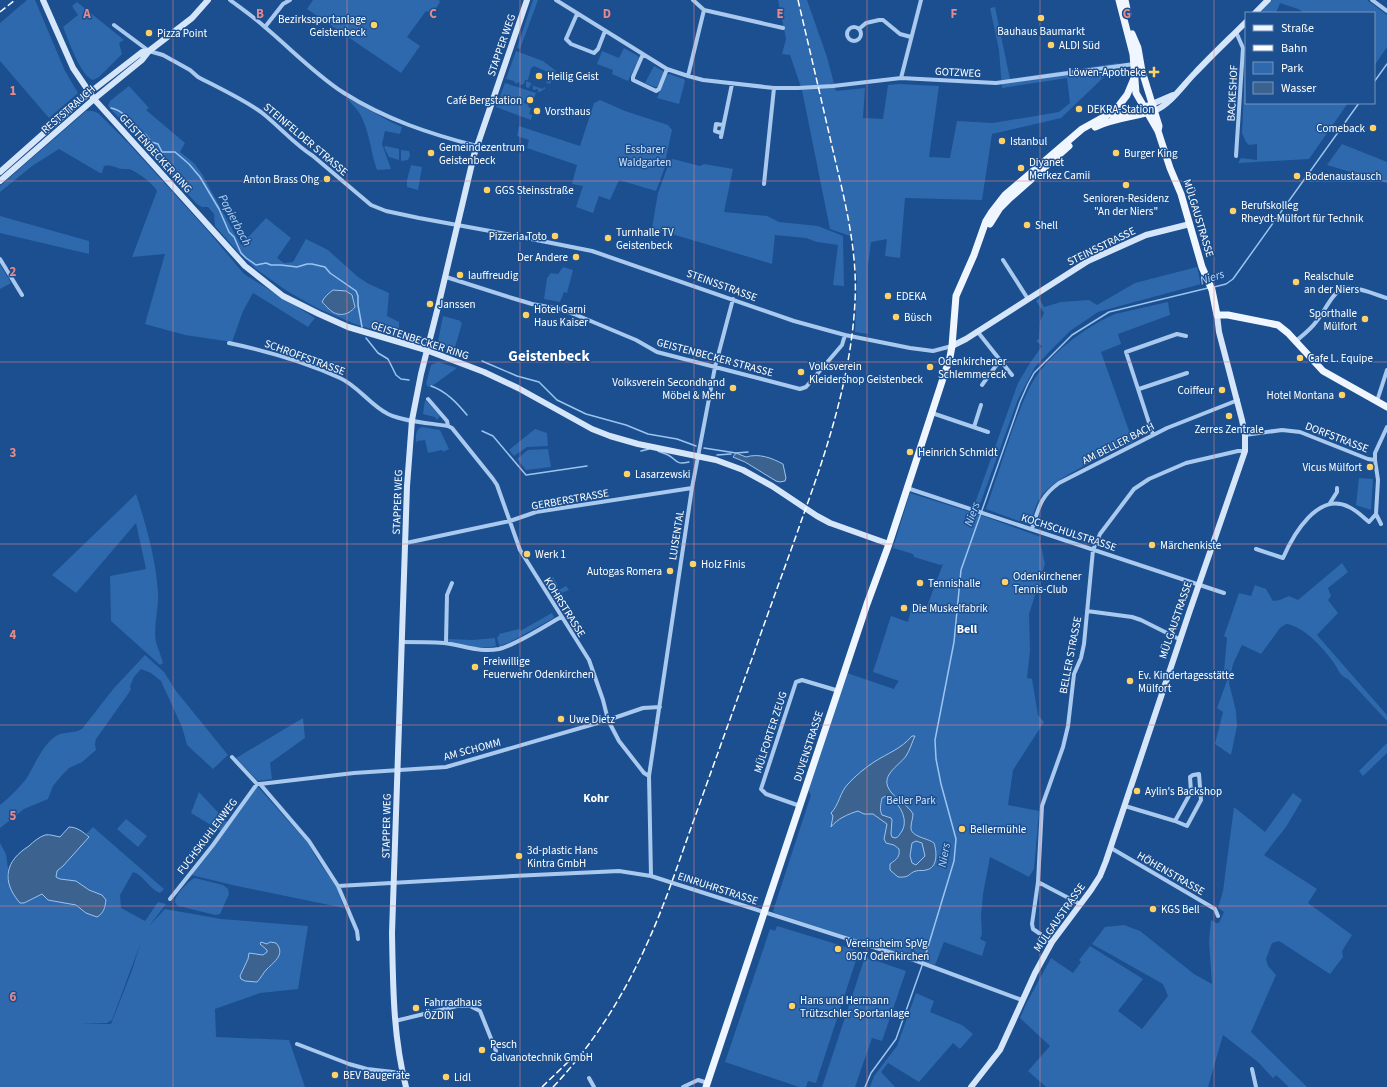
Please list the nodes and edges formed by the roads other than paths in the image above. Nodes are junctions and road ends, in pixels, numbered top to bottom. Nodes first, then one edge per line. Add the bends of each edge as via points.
1 (43, 0) edge
2 (208, 0) edge
3 (230, 0) edge
4 (290, 0) edge
5 (527, 0) edge
6 (556, 0) edge
7 (693, 0) edge
8 (921, 0) edge
9 (1120, 0) edge
10 (1125, 0) edge
11 (1268, 0) edge
12 (1372, 0) edge
13 (704, 10) junction
14 (1387, 11) edge
15 (1256, 12) edge
16 (577, 14) junction
17 (1245, 23) edge
18 (114, 25) dead end
19 (265, 27) junction
20 (783, 28) dead end
21 (859, 29) dead end
22 (605, 31) junction
23 (1236, 32) junction
24 (911, 37) junction
25 (149, 51) junction
26 (643, 54) junction
27 (1138, 63) junction
28 (667, 69) junction
29 (688, 76) junction
30 (1135, 76) junction
31 (902, 78) junction
32 (732, 84) junction
33 (774, 88) junction
34 (89, 93) junction
35 (94, 99) junction
36 (1149, 109) junction
37 (1100, 119) junction
38 (721, 135) dead end
39 (477, 146) junction
40 (1236, 156) dead end
41 (0, 172) edge
42 (0, 181) edge
43 (764, 184) dead end
44 (1190, 224) junction
45 (457, 226) junction
46 (981, 239) junction
47 (0, 259) edge
48 (1003, 260) dead end
49 (446, 277) junction
50 (22, 295) dead end
51 (1387, 298) edge
52 (733, 299) junction
53 (1028, 299) junction
54 (1217, 315) junction
55 (1227, 315) junction
56 (1218, 326) junction
57 (977, 332) junction
58 (845, 335) junction
59 (1186, 336) dead end
60 (1296, 341) junction
61 (229, 343) dead end
62 (952, 346) junction
63 (426, 350) junction
64 (1000, 360) junction
65 (715, 367) junction
66 (1387, 370) edge
67 (1186, 373) dead end
68 (1012, 375) dead end
69 (982, 385) dead end
70 (1139, 389) junction
71 (428, 399) dead end
72 (1238, 400) junction
73 (1377, 401) junction
74 (981, 405) dead end
75 (1387, 407) edge
76 (931, 412) junction
77 (412, 420) junction
78 (448, 426) junction
79 (974, 427) junction
80 (1387, 427) edge
81 (988, 432) dead end
82 (1153, 435) junction
83 (1245, 435) junction
84 (1245, 451) junction
85 (698, 456) junction
86 (1375, 460) junction
87 (692, 488) junction
88 (907, 488) junction
89 (1337, 488) dead end
90 (1330, 503) junction
91 (1376, 514) junction
92 (510, 521) junction
93 (1381, 524) dead end
94 (1032, 529) junction
95 (406, 543) junction
96 (889, 544) junction
97 (1256, 549) dead end
98 (1093, 550) junction
99 (452, 583) dead end
100 (1199, 584) junction
101 (1224, 593) dead end
102 (1088, 611) junction
103 (561, 617) junction
104 (1181, 640) junction
105 (401, 642) junction
106 (446, 643) junction
107 (838, 691) junction
108 (660, 707) junction
109 (608, 720) junction
110 (232, 757) dead end
111 (397, 770) junction
112 (649, 776) junction
113 (259, 784) junction
114 (800, 806) junction
115 (1125, 806) junction
116 (1175, 821) junction
117 (1111, 848) junction
118 (651, 876) junction
119 (395, 882) junction
120 (1038, 882) junction
121 (338, 886) junction
122 (170, 899) dead end
123 (1080, 904) junction
124 (765, 912) junction
125 (1218, 916) dead end
126 (358, 939) dead end
127 (1052, 942) junction
128 (1022, 1000) junction
129 (395, 1021) junction
130 (297, 1044) dead end
131 (496, 1051) dead end
132 (1252, 1069) dead end
133 (402, 1073) junction
134 (589, 1078) dead end
135 (707, 1085) edge
136 (406, 1087) edge
137 (594, 1087) edge
138 (683, 1087) edge
139 (971, 1087) edge
140 (1256, 1087) edge

1 - 34 main road, GEISTENBECKER RING via 73,68
2 - 25 main road, RESTSTRAUCH via 192,18
3 - 19 street
4 - 19 street via 283,4
5 - 39 main road, STAPPER WEG
6 - 16 street, GOTZWEG
7 - 13 street
8 - 24 street
9 - 27 main road
10 - 27 main road via 1138,48
11 - 15 main road
12 - 14 street
13 - 20 street
13 - 29 street
16 - 22 street, GOTZWEG
16 - 22 street via 566,39 570,44 594,53 598,50
17 - 23 main road
18 - 25 street, STEINFELDER STRASSE
19 - 39 street via 343,93 407,125 440,137
21 - 24 street via 866,23 883,20 900,34
22 - 26 street, GOTZWEG
23 - 36 main road via 1169,102 1162,108
23 - 40 street, BACKESHOF via 1243,48
24 - 31 street
25 - 34 main road, RESTSTRAUCH via 142,52
25 - 35 main road, RESTSTRAUCH via 142,60
25 - 45 street, STEINFELDER STRASSE via 163,55 260,111 304,151 371,205 393,213
26 - 28 street, GOTZWEG
26 - 28 street via 632,77 633,80 656,91
27 - 30 main road
27 - 31 street, GOTZWEG via 996,83
27 - 36 main road via 1142,71
28 - 29 street, GOTZWEG
29 - 32 street, GOTZWEG
30 - 36 main road via 1136,93
30 - 37 main road via 1122,103
31 - 33 street, GOTZWEG via 808,88
32 - 33 street, GOTZWEG
32 - 38 street
33 - 43 street
34 - 35 main road, GEISTENBECKER RING
34 - 41 main road, RESTSTRAUCH
35 - 42 main road, RESTSTRAUCH
35 - 63 main road, GEISTENBECKER RING via 245,266 283,296 348,327
36 - 37 main road
36 - 44 main road, MÜLGAUSTRASSE via 1159,126 1158,132
36 - 46 main road, DUVENSTRASSE via 1107,122 1084,134 1009,199
37 - 46 main road, DUVENSTRASSE via 1082,129 1005,195 986,221
39 - 45 main road, STAPPER WEG
44 - 53 main road, STEINSSTRASSE via 1146,235 1088,261
44 - 54 main road, MÜLGAUSTRASSE via 1202,267 1211,287
45 - 49 main road, STAPPER WEG
45 - 52 street, STEINSSTRASSE via 501,232 592,251
46 - 62 main road, DUVENSTRASSE via 956,296
47 - 50 street
48 - 53 street
49 - 63 main road, STAPPER WEG
49 - 65 street, GEISTENBECKER STRASSE via 532,304 574,314 636,340 657,352
51 - 60 street via 1356,288 1339,291 1322,315
52 - 58 street, STEINSSTRASSE via 794,321
52 - 65 street, LUISENTAL
53 - 57 main road, STEINSSTRASSE
54 - 55 main road
54 - 56 main road, MÜLGAUSTRASSE
55 - 56 main road via 1220,320
55 - 60 main road via 1274,323
56 - 72 main road, MÜLGAUSTRASSE
57 - 62 main road, STEINSSTRASSE
57 - 64 street
58 - 62 street, STEINSSTRASSE via 933,351
58 - 65 street, GEISTENBECKER STRASSE via 836,353 806,387 800,389
59 - 70 street via 1177,334 1126,352
60 - 73 main road via 1323,371
61 - 77 street, SCHROFFSTRASSE via 283,357 341,378 388,414
62 - 76 main road, DUVENSTRASSE
63 - 77 main road, STAPPER WEG
63 - 85 main road, GEISTENBECKER RING via 498,378 610,436
64 - 68 street
64 - 69 street
65 - 85 street, LUISENTAL
66 - 73 street
67 - 70 street
70 - 82 street
71 - 78 street, KOHRSTRASSE via 447,421
72 - 82 street, AM BELLER BACH
72 - 83 main road, MÜLGAUSTRASSE
73 - 75 main road
74 - 79 street
76 - 79 street
76 - 88 main road, DUVENSTRASSE
77 - 78 street
77 - 95 main road, STAPPER WEG
78 - 92 street, KOHRSTRASSE via 493,478
79 - 81 street
80 - 86 street via 1375,453
82 - 94 street, AM BELLER BACH via 1059,483 1042,499
83 - 84 main road, MÜLGAUSTRASSE
83 - 86 street, DORFSTRASSE via 1282,430 1300,432 1361,457
84 - 98 street, BELLER STRASSE via 1186,463 1149,479 1134,489 1100,534
84 - 100 main road, MÜLGAUSTRASSE
85 - 87 street, LUISENTAL
85 - 96 main road, GEISTENBECKER RING via 743,470 830,523
86 - 91 street via 1378,480
87 - 92 street, GERBERSTRASSE via 536,512
87 - 108 street, LUISENTAL
88 - 94 street, KOCHSCHULSTRASSE
88 - 96 main road, DUVENSTRASSE
89 - 90 street
90 - 91 street via 1350,507 1369,522
90 - 97 street via 1316,511 1297,531 1283,558
91 - 93 street
92 - 95 street, GERBERSTRASSE
92 - 103 street, KOHRSTRASSE via 520,550
94 - 98 street, KOCHSCHULSTRASSE
95 - 105 main road, STAPPER WEG
96 - 107 main road, DUVENSTRASSE
98 - 100 street, KOCHSCHULSTRASSE
98 - 102 street, BELLER STRASSE
99 - 106 street via 447,595
100 - 101 street, KOCHSCHULSTRASSE
100 - 104 main road, MÜLGAUSTRASSE
102 - 104 street via 1132,617
102 - 120 street, BELLER STRASSE via 1082,651 1074,674 1064,745 1042,806
103 - 106 street via 500,648 476,650
103 - 109 street, KOHRSTRASSE via 589,660
104 - 115 main road, MÜLGAUSTRASSE
105 - 106 street
105 - 111 main road, STAPPER WEG
107 - 114 main road, DUVENSTRASSE
107 - 114 street, MÜLFORTER ZEUG via 802,680 796,682 761,789 766,794
108 - 109 street, AM SCHOMM via 643,708
108 - 112 street, LUISENTAL
109 - 111 street, AM SCHOMM via 446,767
109 - 112 street, KOHRSTRASSE via 619,741
110 - 113 street
111 - 113 street, AM SCHOMM
111 - 119 main road, STAPPER WEG
112 - 118 street
113 - 121 street via 309,841
113 - 122 street, FUCHSKUHLENWEG
114 - 124 main road, DUVENSTRASSE
115 - 116 street
115 - 117 main road, MÜLGAUSTRASSE
116 - 116 street via 1186,826 1201,800 1199,774 1190,777 1191,792
117 - 123 main road, MÜLGAUSTRASSE via 1100,876
117 - 125 street, HÖHENSTRASSE via 1215,909
118 - 119 street, EINRUHRSTRASSE via 619,871
118 - 124 street, EINRUHRSTRASSE
119 - 121 street
119 - 129 main road, STAPPER WEG via 392,934
120 - 123 street
120 - 127 street, BELLER STRASSE via 1033,929
121 - 126 street
123 - 127 main road, MÜLGAUSTRASSE
124 - 128 street, EINRUHRSTRASSE via 927,965
124 - 135 main road, DUVENSTRASSE
127 - 128 main road, MÜLGAUSTRASSE
128 - 139 main road, MÜLGAUSTRASSE via 1000,1050
129 - 131 street via 457,1006 470,1006 480,1011
129 - 133 main road, STAPPER WEG
130 - 133 street via 367,1069
132 - 140 street
133 - 136 main road, STAPPER WEG
134 - 137 street
135 - 138 street via 698,1080

